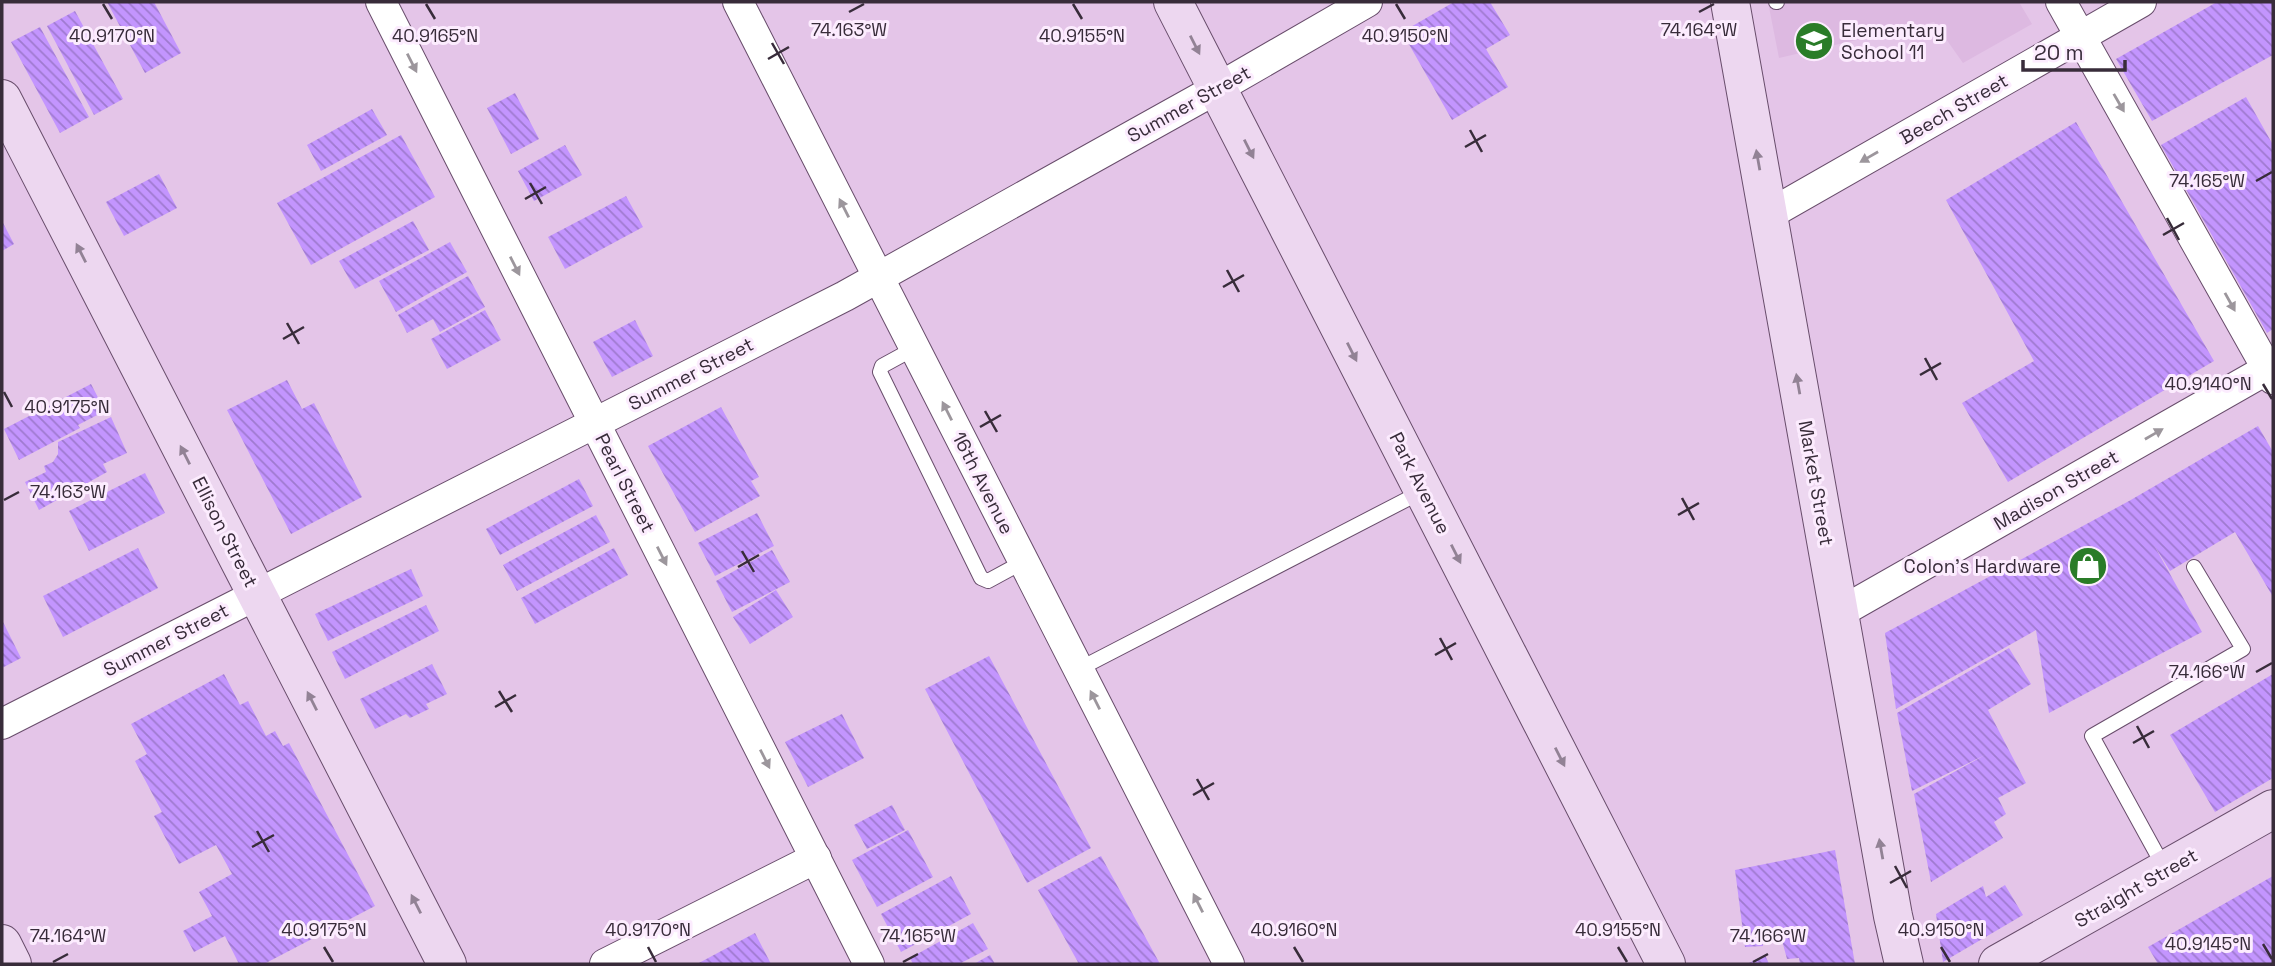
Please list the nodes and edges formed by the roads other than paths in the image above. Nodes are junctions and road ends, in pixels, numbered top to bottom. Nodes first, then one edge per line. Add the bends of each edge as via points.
1 (381, 2) edge
2 (738, 2) edge
3 (1173, 2) edge
4 (1367, 2) edge
5 (1730, 2) edge
6 (2061, 2) edge
7 (2141, 2) edge
8 (2080, 36) junction
9 (1218, 88) junction
10 (2, 99) edge
11 (1768, 215) junction
12 (879, 277) junction
13 (915, 348) junction
14 (2271, 371) edge
15 (594, 423) junction
16 (1424, 491) junction
17 (1023, 562) junction
18 (2194, 567) dead end
19 (257, 594) junction
20 (1839, 613) junction
21 (1079, 669) junction
22 (2, 724) edge
23 (2273, 809) edge
24 (816, 858) junction
25 (2166, 871) junction
26 (2, 944) edge
27 (2049, 953) edge
28 (12, 964) edge
29 (447, 964) edge
30 (605, 964) edge
31 (869, 964) edge
32 (1229, 964) edge
33 (1666, 964) edge
34 (1904, 964) edge
35 (1998, 964) edge

1 -> 15 street, Pearl Street
12 -> 2 street, 16th Avenue
3 -> 9 main road, Park Avenue
4 - 9 street, Summer Street
11 -> 5 main road, Market Street
6 - 8 street
7 - 8 street, Beech Street
8 -> 11 street, Beech Street
8 -> 14 street
9 - 12 street, Summer Street
9 -> 16 main road, Park Avenue
19 -> 10 main road, Ellison Street
20 -> 11 main road, Market Street
12 - 13 street, 16th Avenue
12 - 15 street, Summer Street
17 -> 13 street, 16th Avenue
13 - 17 lane via 882,366 880,372 981,578 988,580
20 -> 14 street, Madison Street
15 - 19 street, Summer Street
15 -> 24 street, Pearl Street
16 - 21 lane
16 -> 33 main road, Park Avenue
17 - 21 street, 16th Avenue
18 - 25 lane via 2243,649 2092,736
19 - 22 street, Summer Street
29 -> 19 main road, Ellison Street
34 -> 20 main road, Market Street
32 -> 21 street, 16th Avenue
23 - 25 main road, Straight Street
24 - 30 street
24 - 31 street, Pearl Street
25 - 27 main road, Straight Street
26 - 28 main road
27 - 35 main road, Straight Street

